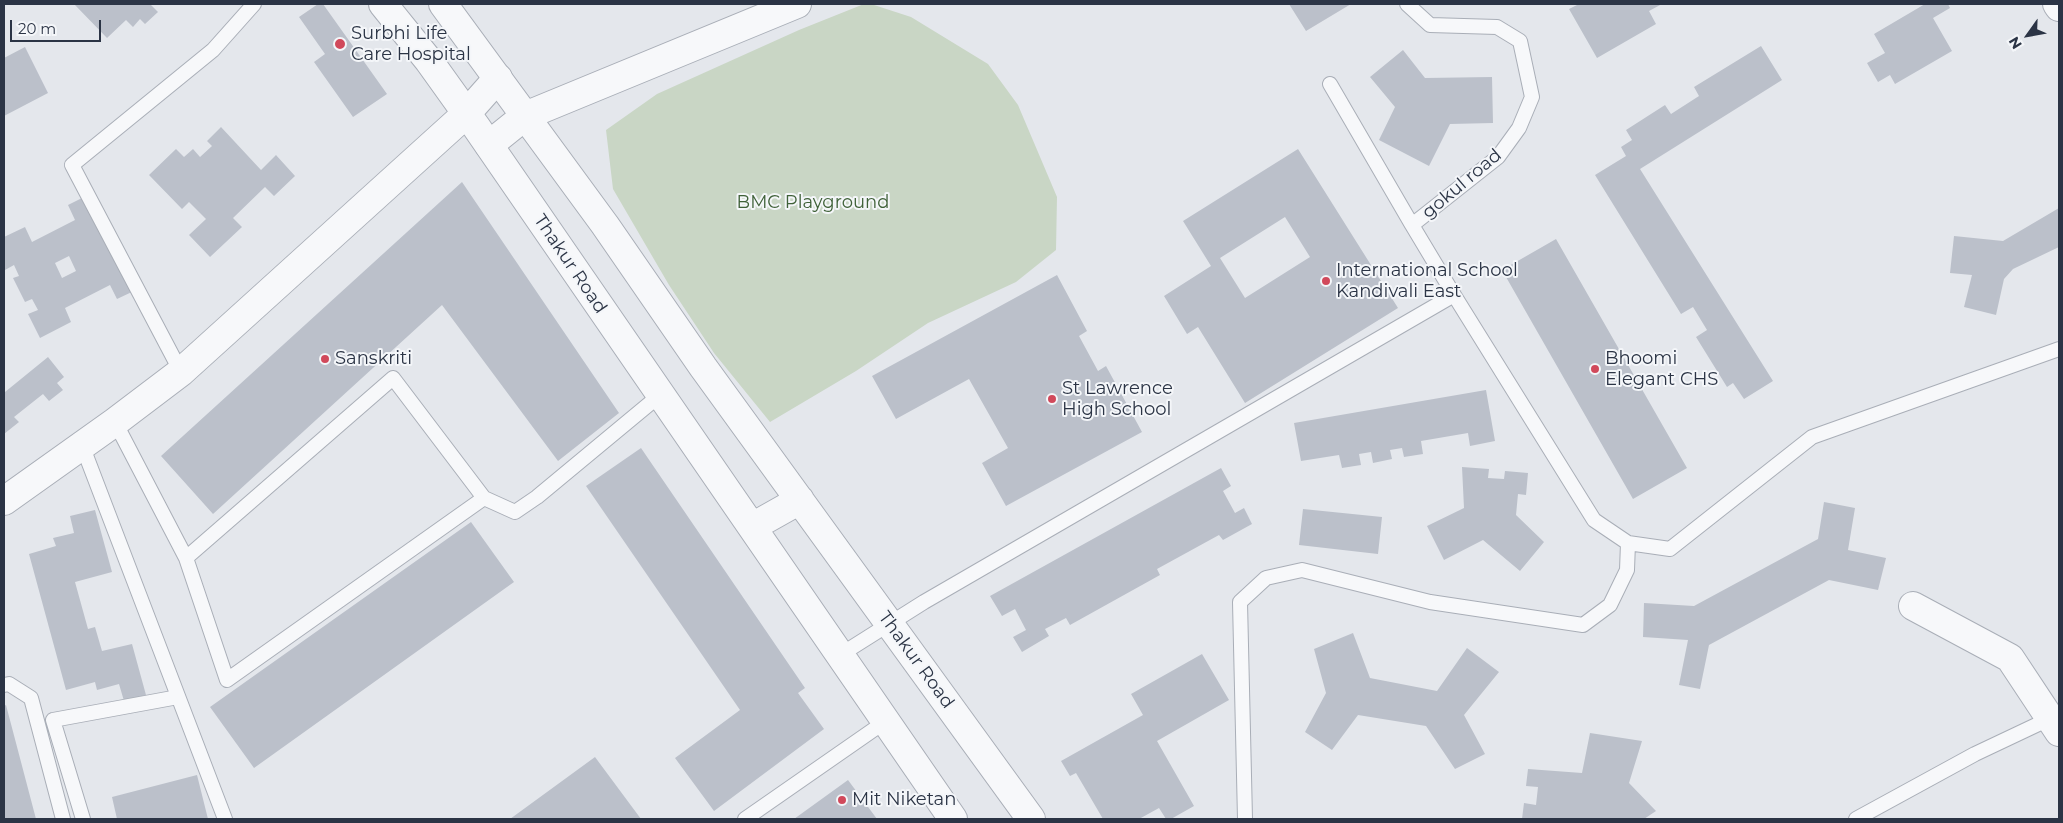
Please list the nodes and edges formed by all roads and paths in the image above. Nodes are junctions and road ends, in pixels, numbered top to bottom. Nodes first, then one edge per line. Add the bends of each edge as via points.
1 (254, 4) edge
2 (383, 4) edge
3 (443, 4) edge
4 (796, 4) edge
5 (1407, 4) edge
6 (2057, 4) edge
7 (2059, 7) edge
8 (498, 78) junction
9 (1330, 84) dead end
10 (466, 114) junction
11 (525, 116) junction
12 (489, 145) junction
13 (1412, 225) junction
14 (1454, 295) junction
15 (2059, 349) edge
16 (181, 372) junction
17 (660, 395) junction
18 (116, 422) junction
19 (82, 445) junction
20 (484, 498) junction
21 (800, 500) junction
22 (4, 501) edge
23 (752, 527) junction
24 (1628, 543) junction
25 (186, 558) junction
26 (1913, 606) dead end
27 (889, 622) junction
28 (840, 656) junction
29 (4, 686) edge
30 (178, 696) junction
31 (886, 721) junction
32 (2054, 725) edge
33 (949, 818) edge
34 (63, 819) edge
35 (83, 819) edge
36 (225, 819) edge
37 (745, 819) edge
38 (1031, 819) edge
39 (1245, 819) edge
40 (1856, 819) edge

1 - 16 lane via 213,50 72,165
2 - 10 street, Thakur Road
3 - 8 street, Thakur Road
4 - 11 street
5 - 13 lane, gokul road via 1430,25 1497,27 1520,41 1532,96 1518,128 1498,158
6 - 7 street
8 - 10 street
8 - 11 street, Thakur Road
9 - 13 lane
10 - 12 street, Thakur Road
10 - 16 street
11 - 12 street
11 - 21 street, Thakur Road
12 - 17 street, Thakur Road
13 - 14 lane, gokul road
14 - 24 lane, gokul road via 1594,520
14 - 27 lane
15 - 24 lane via 1812,437 1670,549
16 - 18 street
17 - 20 lane via 515,512
17 - 23 street, Thakur Road
18 - 19 street
18 - 25 lane
19 - 22 street
19 - 30 lane
20 - 25 lane via 393,378
20 - 25 lane via 227,680
21 - 23 street
21 - 27 street, Thakur Road
23 - 28 street, Thakur Road
24 - 39 lane via 1627,570 1610,605 1583,625 1430,602 1302,570 1266,578 1240,602
26 - 32 street via 2010,658
27 - 28 lane
27 - 38 street, Thakur Road
28 - 31 street, Thakur Road
29 - 34 lane via 9,684 31,698
30 - 35 lane via 53,720
30 - 36 lane
31 - 33 street, Thakur Road
31 - 37 lane
32 - 40 lane via 1975,754

